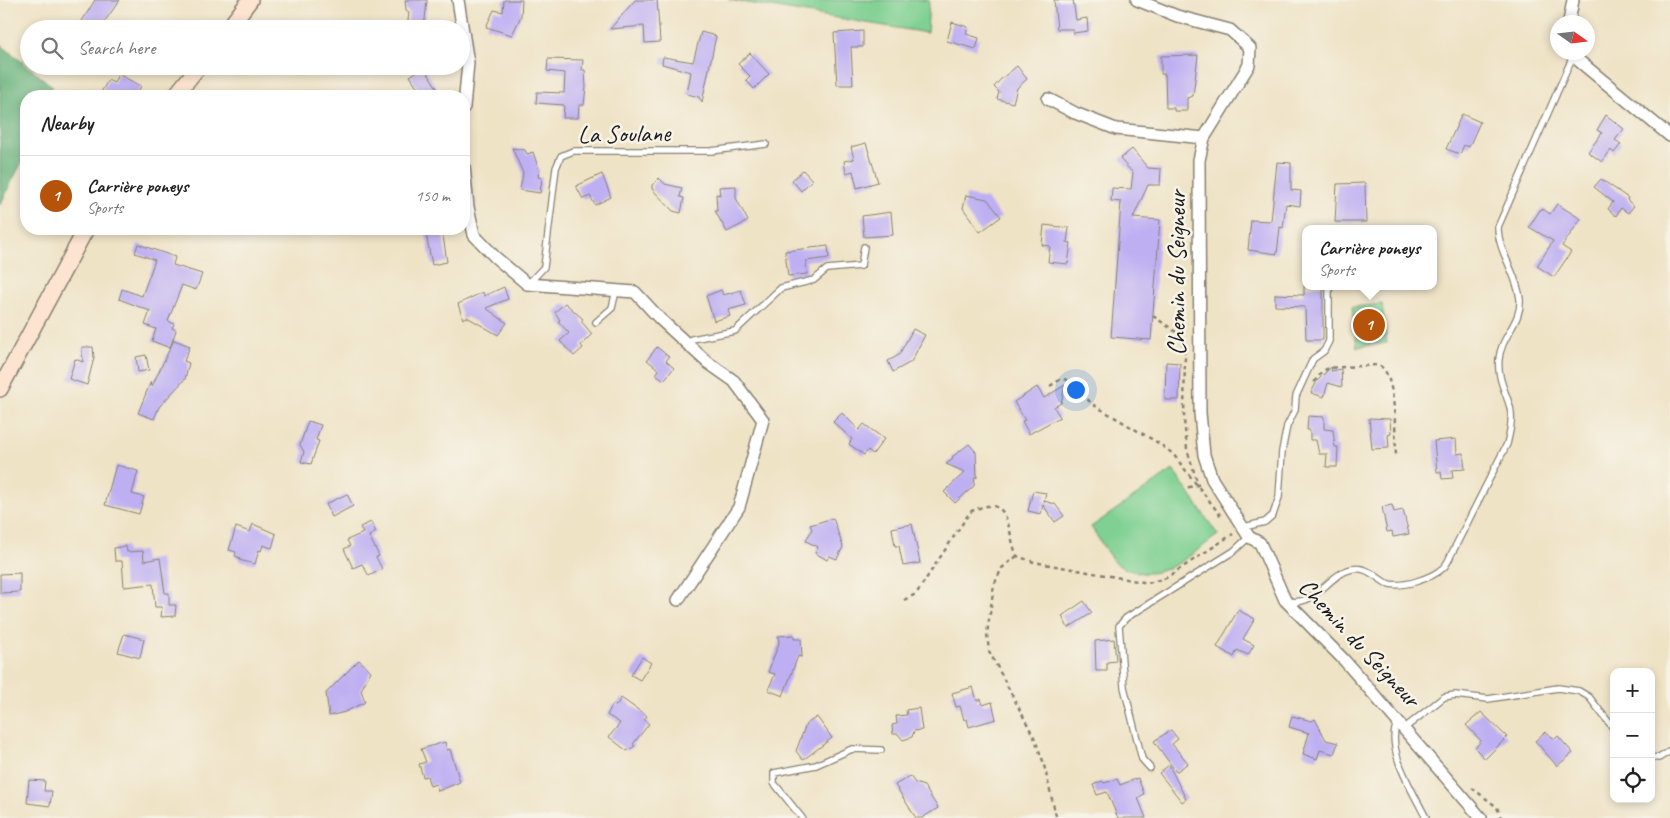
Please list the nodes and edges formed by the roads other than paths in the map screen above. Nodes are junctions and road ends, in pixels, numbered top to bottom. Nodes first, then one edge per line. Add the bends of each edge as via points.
1 (250, 0) edge
2 (458, 0) edge
3 (1137, 0) edge
4 (1574, 0) edge
5 (1571, 15) edge
6 (235, 20) edge
7 (461, 20) edge
8 (1569, 60) edge
9 (1579, 60) edge
10 (192, 75) edge
11 (467, 75) edge
12 (180, 90) edge
13 (465, 90) edge
14 (1048, 99) dead end
15 (1670, 136) edge
16 (1204, 138) junction
17 (766, 144) dead end
18 (470, 216) edge
19 (83, 235) edge
20 (864, 247) dead end
21 (527, 284) junction
22 (1330, 290) edge
23 (616, 291) junction
24 (596, 322) dead end
25 (685, 342) junction
26 (0, 389) edge
27 (1246, 532) junction
28 (678, 600) dead end
29 (1285, 600) junction
30 (1397, 723) junction
31 (1610, 724) edge
32 (881, 750) dead end
33 (1670, 750) edge
34 (1655, 758) edge
35 (1150, 768) dead end
36 (802, 818) edge
37 (1426, 818) edge
38 (1481, 818) edge

1 - 6 main road
2 - 7 street
3 - 16 street, Chemin du Seigneur via 1177,16 1230,30 1250,48 1249,64
4 - 5 street
8 - 29 lane via 1498,227 1498,239 1515,276 1520,300 1517,321 1505,338 1499,358 1500,378 1510,408 1512,427 1507,444 1453,551 1445,566 1429,578 1397,585 1386,583 1363,569 1352,569 1308,599 1297,602
9 - 15 street
10 - 12 main road
11 - 13 street
14 - 16 street via 1116,129
16 - 27 street, Chemin du Seigneur via 1199,160 1198,207 1200,413 1204,456 1212,478
17 - 21 lane, La Soulane via 711,151 573,151 561,156 556,168 544,267
18 - 21 street via 474,235
19 - 26 main road
20 - 25 lane via 862,266 827,269 814,280 781,288 735,331
21 - 23 street
22 - 27 lane via 1329,341 1324,351 1313,359 1296,396 1282,451 1279,497 1273,514
23 - 24 lane via 612,308
23 - 25 street via 635,292
25 - 28 street via 734,381 764,420 739,507
27 - 29 street, Chemin du Seigneur via 1260,543
27 - 35 lane via 1234,551 1126,618 1119,626 1124,687 1142,759
29 - 30 street, Chemin du Seigneur via 1344,660
30 - 31 lane, Chemin du Seigneur via 1406,727 1444,697 1488,699 1558,688 1579,691 1589,697
30 - 37 lane via 1393,733 1399,762
30 - 38 street
32 - 36 lane via 852,749 825,762 774,774 774,783
33 - 34 lane

